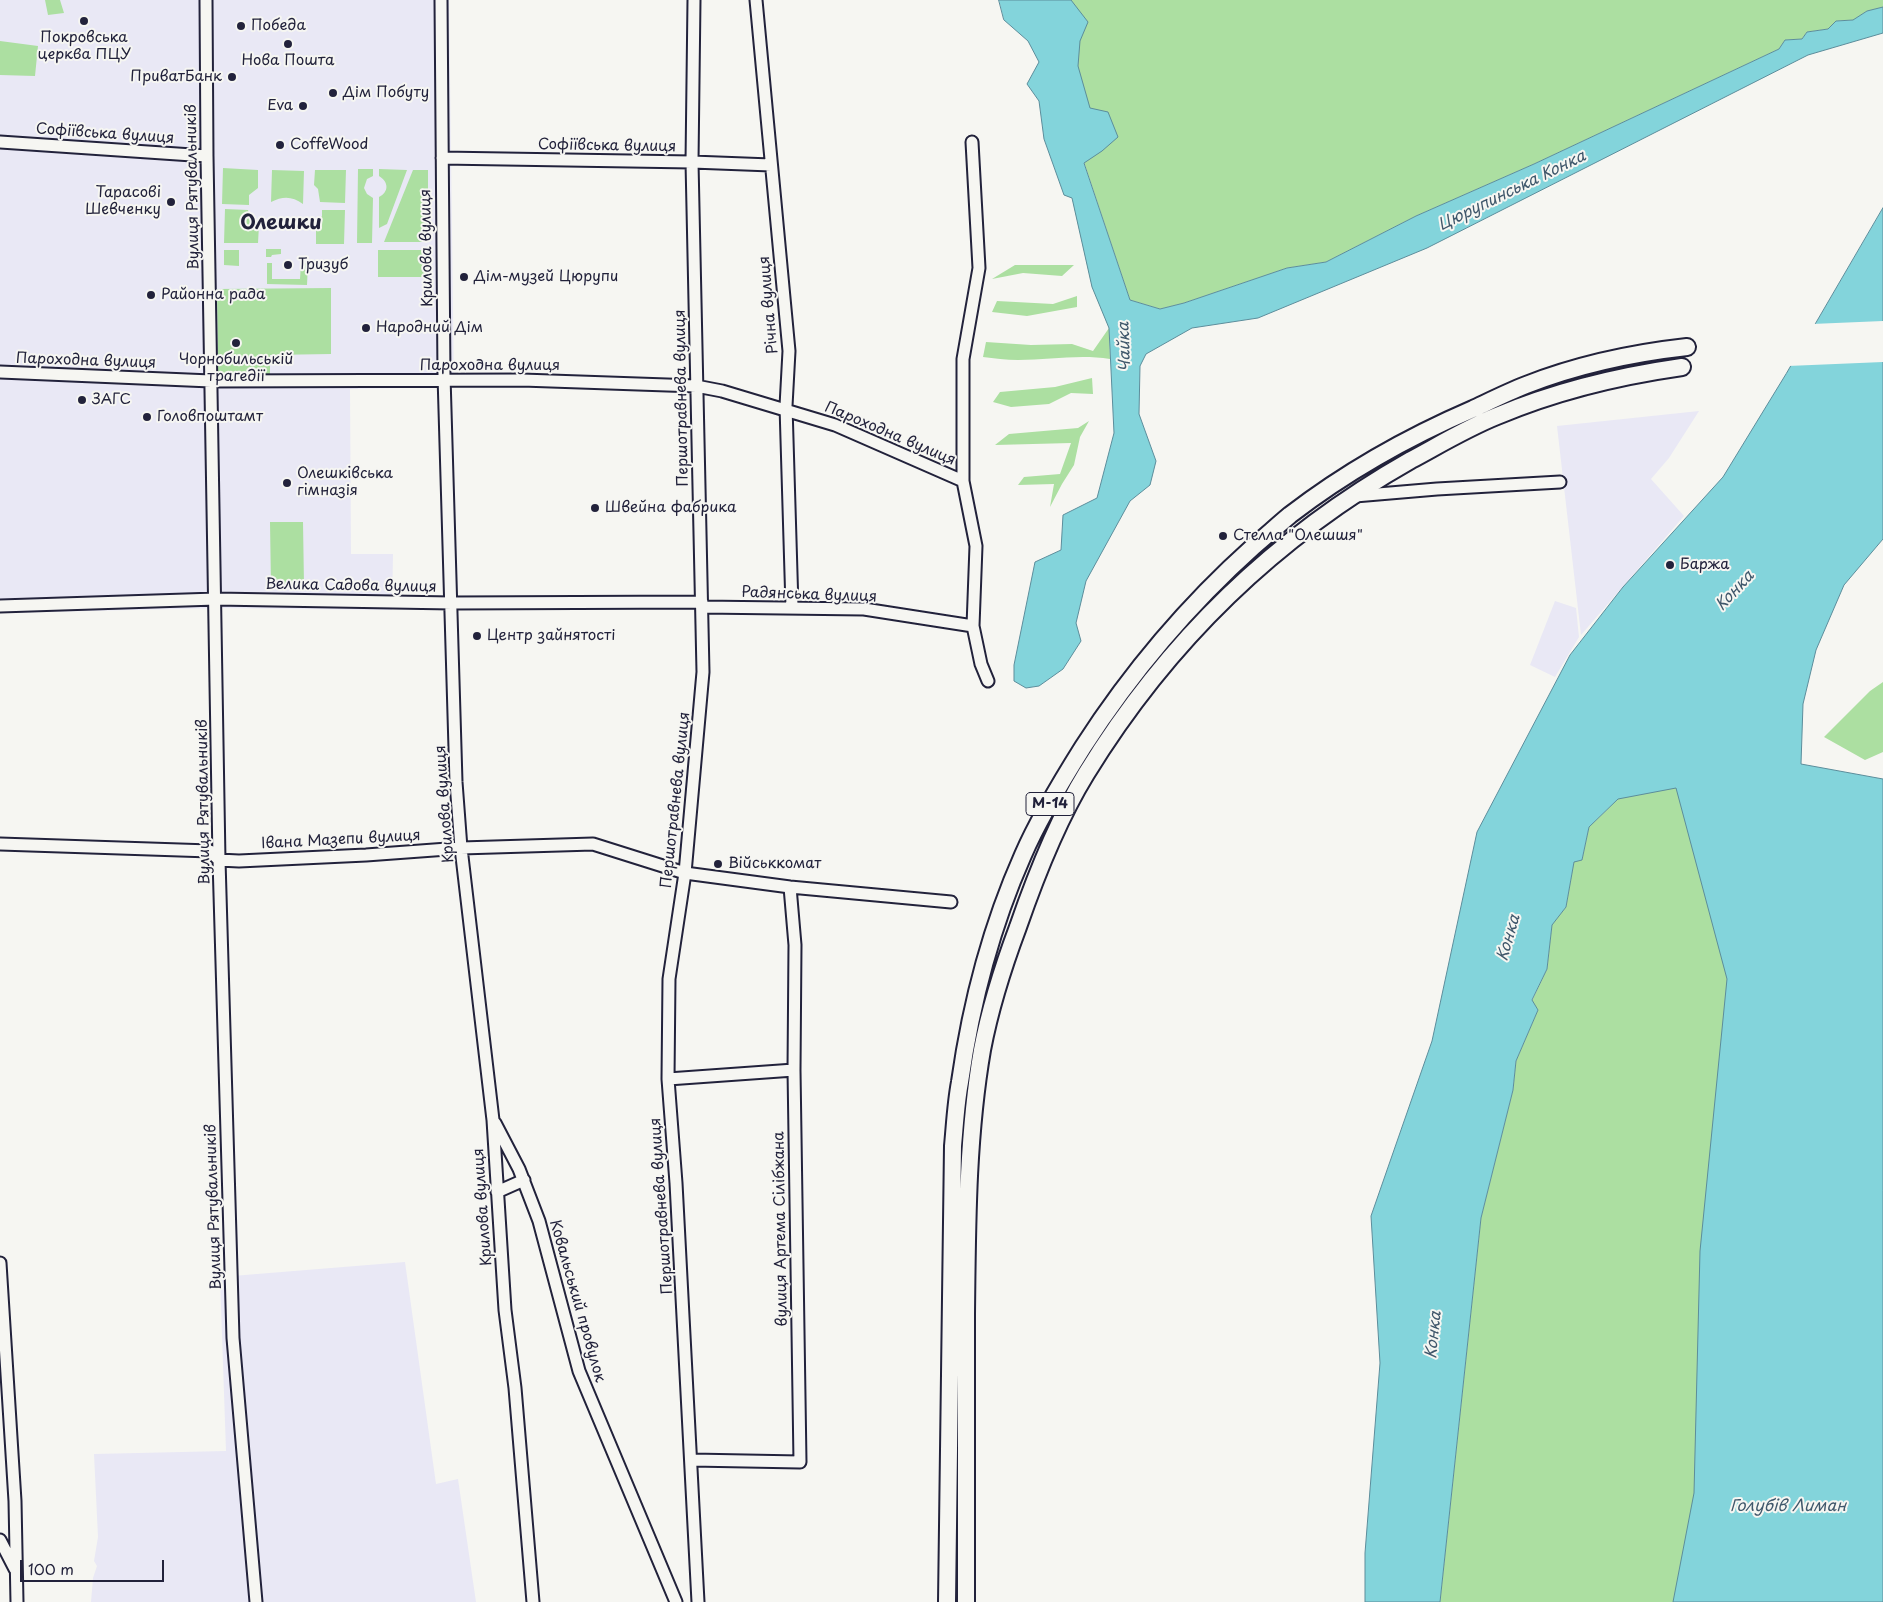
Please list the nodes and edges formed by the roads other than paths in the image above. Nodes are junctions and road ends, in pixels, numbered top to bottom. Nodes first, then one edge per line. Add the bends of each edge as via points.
1 (206, 0) edge
2 (441, 0) edge
3 (694, 0) edge
4 (756, 0) edge
5 (0, 142) edge
6 (972, 142) dead end
7 (207, 156) junction
8 (442, 158) junction
9 (692, 162) junction
10 (771, 165) junction
11 (1687, 347) dead end
12 (1682, 366) dead end
13 (0, 372) edge
14 (212, 381) junction
15 (444, 381) junction
16 (696, 386) junction
17 (786, 409) junction
18 (963, 481) junction
19 (1560, 482) dead end
20 (1351, 497) junction
21 (216, 599) junction
22 (452, 603) junction
23 (702, 604) junction
24 (0, 606) edge
25 (792, 607) junction
26 (973, 626) junction
27 (988, 681) dead end
28 (0, 844) edge
29 (462, 848) junction
30 (220, 860) junction
31 (685, 873) junction
32 (790, 887) junction
33 (952, 902) dead end
34 (794, 1070) junction
35 (668, 1078) junction
36 (493, 1120) junction
37 (524, 1180) junction
38 (497, 1192) junction
39 (0, 1263) edge
40 (692, 1460) junction
41 (0, 1540) edge
42 (16, 1572) junction
43 (17, 1602) edge
44 (22, 1602) edge
45 (256, 1602) edge
46 (532, 1602) edge
47 (676, 1602) edge
48 (698, 1602) edge
49 (946, 1602) edge
50 (966, 1602) edge

1 - 7 street, Вулиця Рятувальників
2 - 8 street, Крилова вулиця
3 - 9 street, Першотравнева вулиця
4 - 10 street, Річна вулиця
5 - 7 street, Софіївська вулиця
6 - 18 street via 979,268 963,360
7 - 14 street, Вулиця Рятувальників
8 - 9 street, Софіївська вулиця
8 - 15 street, Крилова вулиця
9 - 10 street, Софіївська вулиця
9 - 16 street, Першотравнева вулиця
10 - 17 street, Річна вулиця via 789,351
11 - 49 highway, М-14 via 1614,359 1527,384 1399,444 1324,490 1218,579 1163,637 1111,704 1062,782 1023,855 984,961 960,1082 953,1146
12 - 20 highway, М-14 via 1567,391 1496,416 1433,448
13 - 14 street, Пароходна вулиця
14 - 15 street, Пароходна вулиця
14 - 21 street, Вулиця Рятувальників
15 - 16 street, Пароходна вулиця via 522,380
15 - 22 street, Крилова вулиця
16 - 17 street, Пароходна вулиця
16 - 23 street, Першотравнева вулиця
17 - 18 street, Пароходна вулиця via 835,425
17 - 25 street, Річна вулиця
18 - 26 street via 976,546
19 - 20 street
20 - 50 highway, М-14 via 1295,536 1223,599 1171,654 1085,775 1050,844 1024,908 999,980 983,1046 973,1111 967,1221
21 - 22 street, Велика Садова вулиця
21 - 24 street, Велика Садова вулиця
21 - 30 street, Вулиця Рятувальників
22 - 23 street, Велика Садова вулиця
22 - 29 street, Крилова вулиця via 456,782
23 - 25 street, Радянська вулиця
23 - 31 street, Першотравнева вулиця via 703,672
25 - 26 street, Радянська вулиця via 864,609
26 - 27 street
28 - 30 street, Івана Мазепи вулиця via 210,851
29 - 30 street, Івана Мазепи вулиця via 356,856
29 - 31 street, Івана Мазепи вулиця via 593,844
29 - 36 street, Крилова вулиця
30 - 45 street, Вулиця Рятувальників via 233,1338
31 - 32 street, Івана Мазепи вулиця
31 - 35 street, Першотравнева вулиця via 669,979
32 - 33 street, Івана Мазепи вулиця
32 - 34 street, вулиця Артема Сілібжана via 796,945
34 - 35 street
34 - 40 street, вулиця Артема Сілібжана via 800,1462
35 - 40 street, Першотравнева вулиця
36 - 37 street, Ковальський провулок
36 - 38 street, Крилова вулиця
37 - 38 street
37 - 47 street, Ковальський провулок via 579,1371
38 - 46 street, Крилова вулиця
39 - 42 street
40 - 48 street, Першотравнева вулиця
41 - 42 street
42 - 43 street
42 - 44 street

